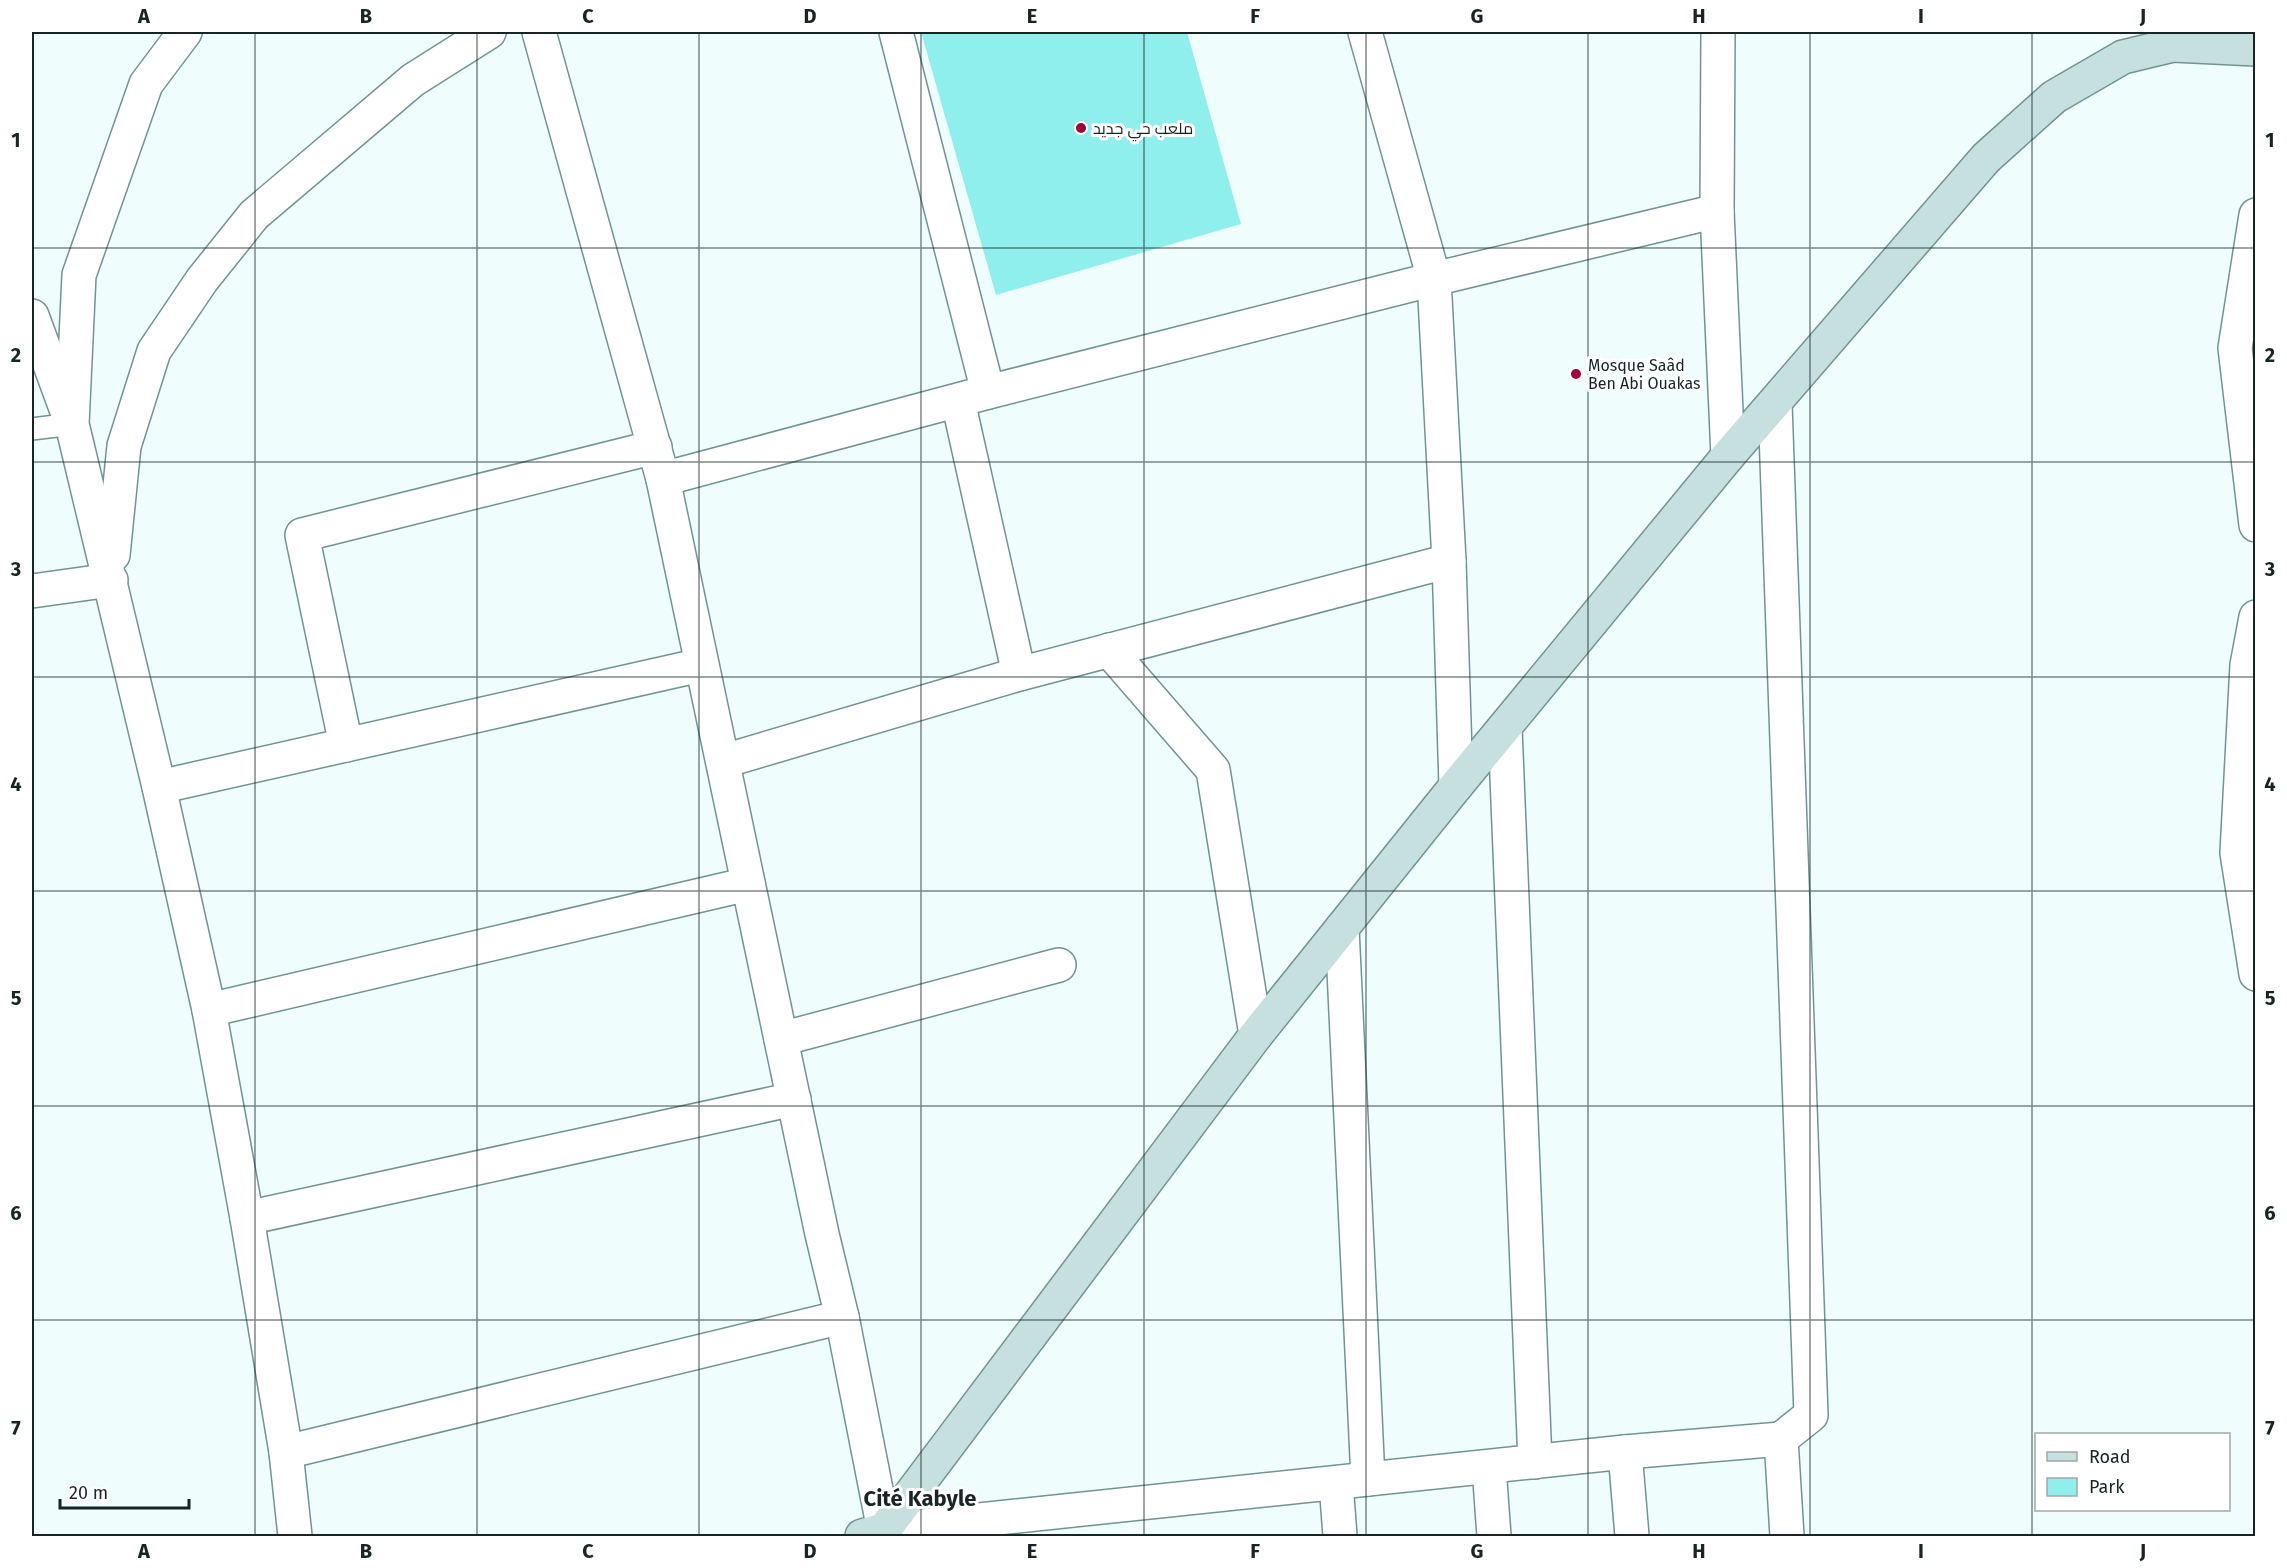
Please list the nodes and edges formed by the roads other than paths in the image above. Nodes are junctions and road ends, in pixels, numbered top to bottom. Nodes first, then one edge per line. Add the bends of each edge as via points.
1 (185, 32) edge
2 (489, 32) edge
3 (539, 32) edge
4 (896, 32) edge
5 (1365, 32) edge
6 (1718, 32) edge
7 (2256, 50) edge
8 (1717, 211) junction
9 (2256, 215) edge
10 (1434, 279) junction
11 (32, 316) edge
12 (973, 397) junction
13 (1775, 404) junction
14 (72, 424) junction
15 (32, 429) edge
16 (655, 447) junction
17 (1728, 456) junction
18 (663, 479) junction
19 (2256, 525) edge
20 (1449, 561) junction
21 (111, 580) junction
22 (32, 591) edge
23 (2256, 617) edge
24 (1109, 650) junction
25 (701, 665) junction
26 (1019, 674) junction
27 (1505, 728) junction
28 (346, 745) junction
29 (724, 761) junction
30 (1456, 786) junction
31 (159, 787) junction
32 (748, 884) junction
33 (1342, 928) junction
34 (1059, 965) dead end
35 (2256, 974) edge
36 (210, 1010) junction
37 (1256, 1035) junction
38 (782, 1039) junction
39 (794, 1099) junction
40 (247, 1218) junction
41 (842, 1317) junction
42 (1781, 1439) junction
43 (286, 1452) junction
44 (1625, 1452) junction
45 (1534, 1462) junction
46 (1489, 1467) junction
47 (1368, 1479) junction
48 (1336, 1483) junction
49 (1079, 1523) edge
50 (873, 1533) edge
51 (296, 1536) edge
52 (1340, 1536) edge
53 (1494, 1536) edge
54 (1632, 1536) edge
55 (1787, 1536) edge

1 - 14 street via 146,84 79,274
2 - 21 street via 413,80 254,215 202,280 154,351 124,446
3 - 16 street
4 - 12 street
5 - 10 street
6 - 8 street
7 - 13 street via 2173,45 2133,54 2054,97 1986,158
8 - 10 street
8 - 17 street
9 - 19 street via 2235,348
10 - 12 street
10 - 20 street
11 - 14 street
12 - 18 street
12 - 26 street
13 - 17 street
13 - 42 street via 1811,1415
14 - 15 lane
14 - 21 street
16 - 18 street
16 - 28 street via 302,535
17 - 27 street
18 - 25 street
20 - 24 street
20 - 30 street
21 - 22 street
21 - 31 street
23 - 35 street via 2247,665 2237,853
24 - 26 street
24 - 37 street via 1213,770
25 - 28 street
25 - 29 street
26 - 29 street
27 - 30 street
27 - 45 street
28 - 31 street
29 - 32 street
30 - 33 street
31 - 36 street
32 - 36 street
32 - 38 street
33 - 37 street
33 - 47 street
34 - 38 street
36 - 40 street
37 - 50 street
38 - 39 street
39 - 40 street
39 - 41 street
40 - 43 street
41 - 43 street
41 - 50 street
42 - 44 street
42 - 55 street
43 - 51 street
44 - 45 street
44 - 54 street
45 - 46 street
46 - 47 street
46 - 53 street
47 - 48 street
48 - 49 street
48 - 52 street
49 - 50 street

